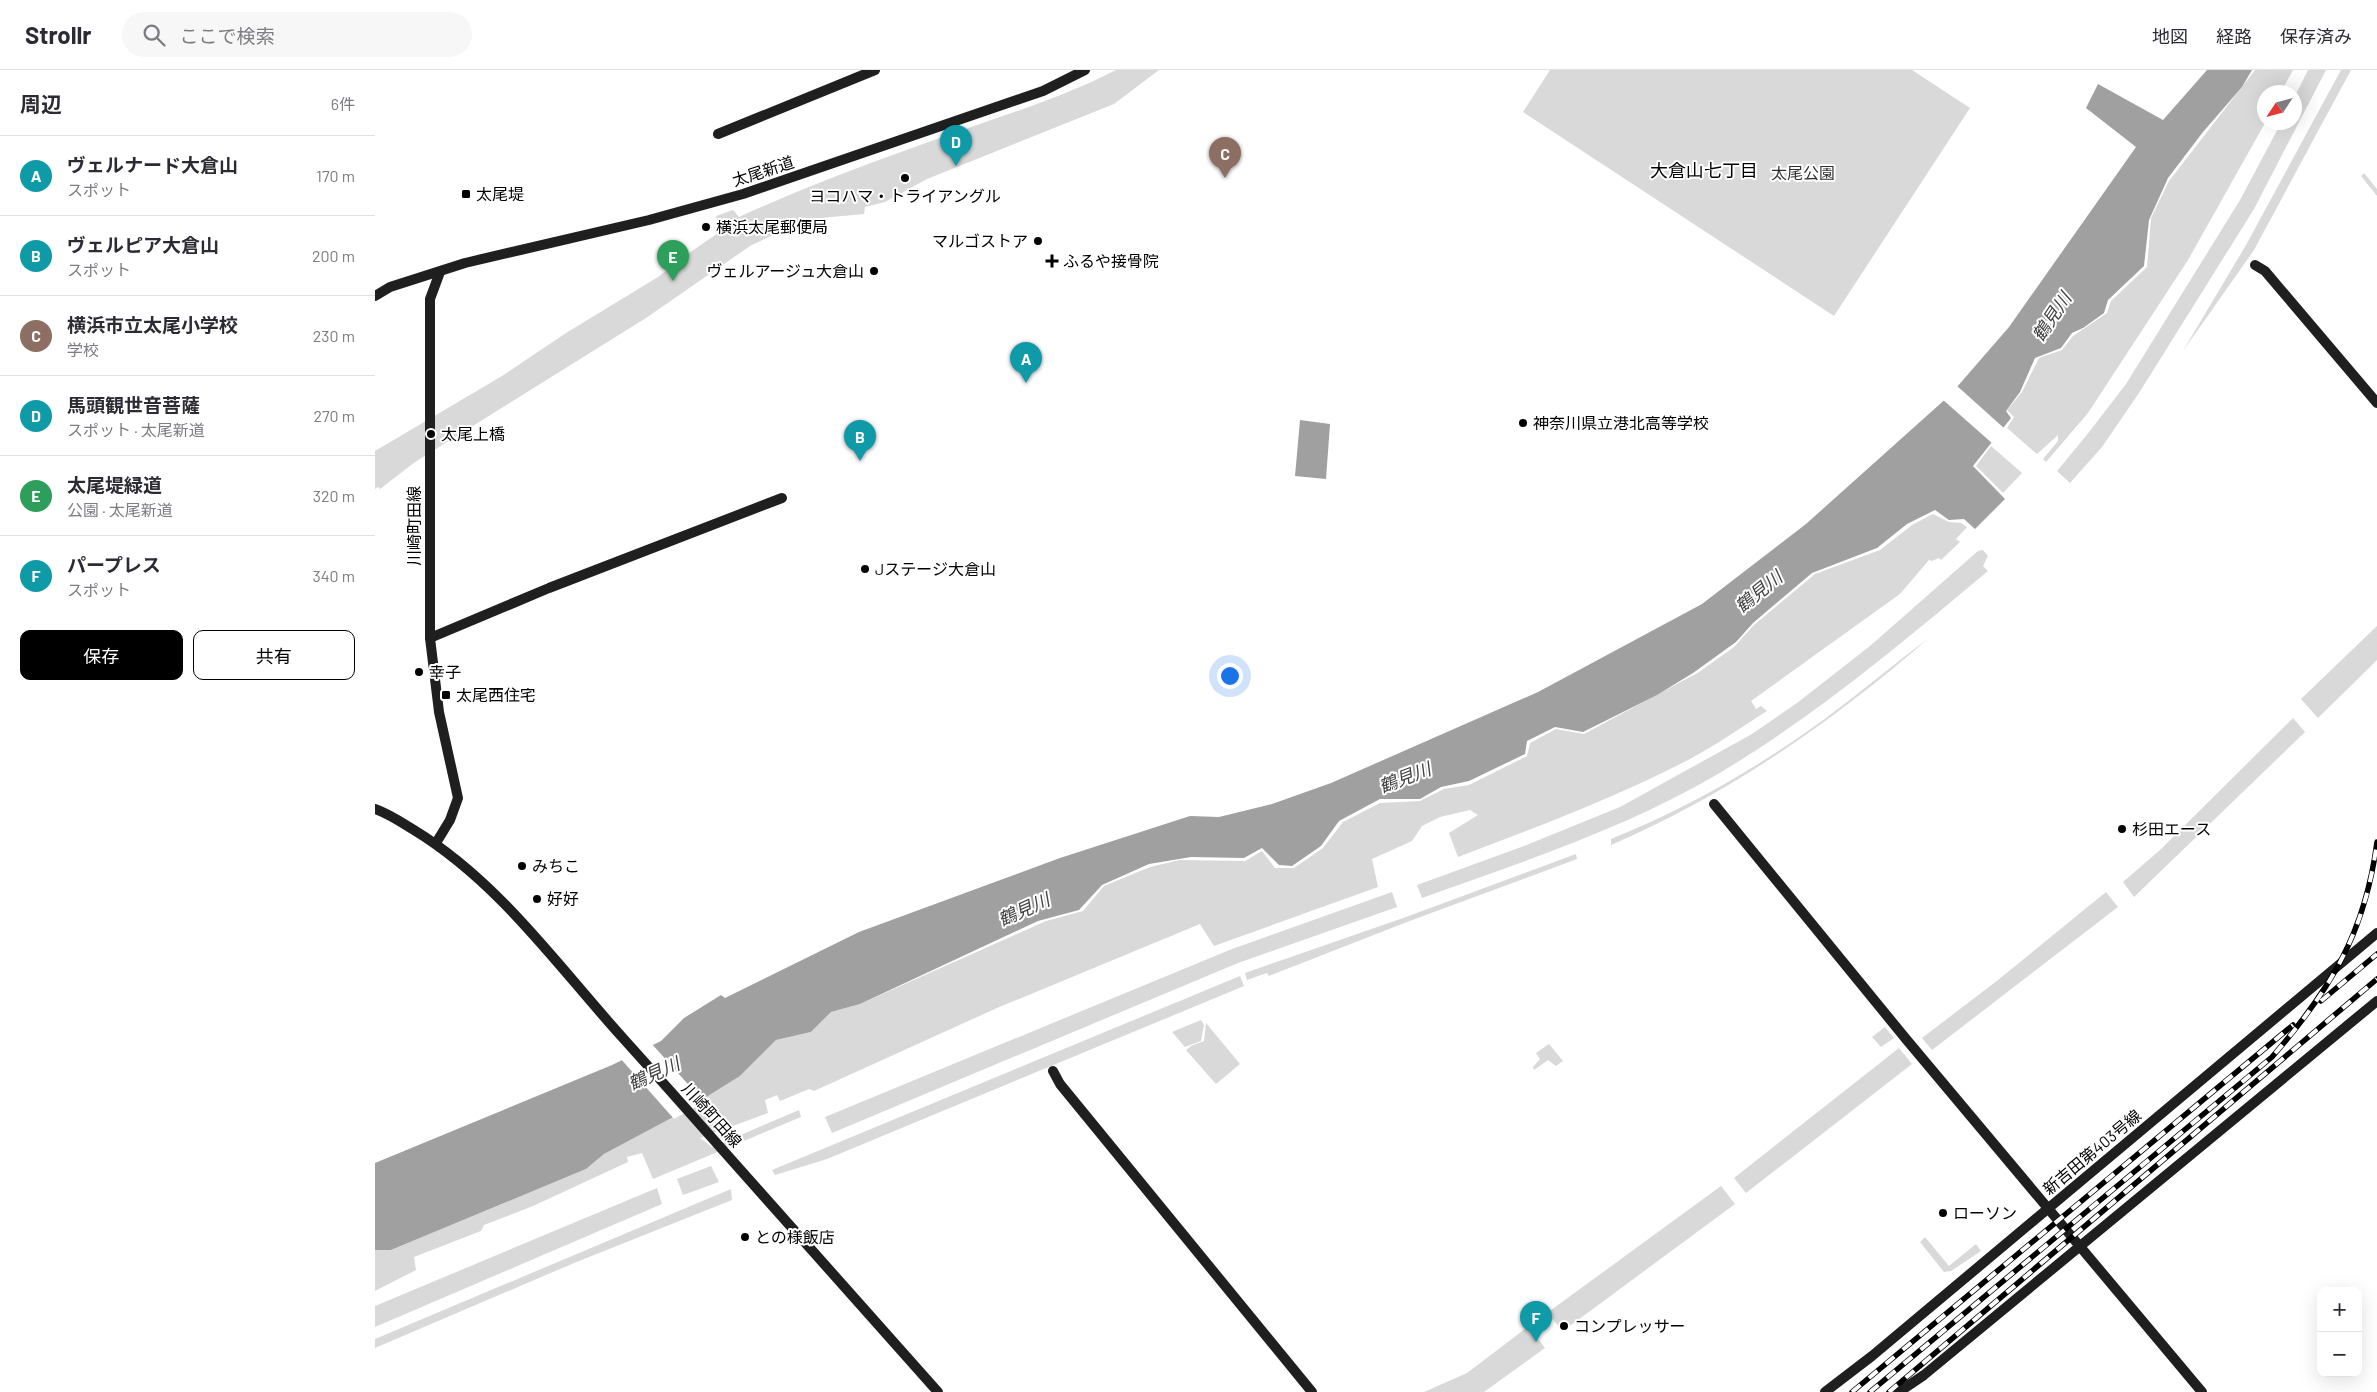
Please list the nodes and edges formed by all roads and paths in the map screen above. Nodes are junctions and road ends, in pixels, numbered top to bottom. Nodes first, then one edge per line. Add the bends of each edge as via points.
1 (875, 70) edge
2 (1085, 70) edge
3 (718, 134) dead end
4 (2255, 266) dead end
5 (440, 272) junction
6 (375, 296) edge
7 (2377, 403) edge
8 (782, 498) dead end
9 (430, 638) junction
10 (1713, 804) dead end
11 (375, 809) edge
12 (436, 844) junction
13 (2377, 933) edge
14 (2377, 1001) edge
15 (1053, 1071) dead end
16 (2048, 1208) junction
17 (2079, 1247) junction
18 (938, 1392) edge
19 (1312, 1392) edge
20 (1825, 1392) edge
21 (1899, 1392) edge
22 (2202, 1392) edge

1 - 3 street
2 - 5 street, 太尾新道 via 1043,91 743,194
4 - 7 street via 2265,271
5 - 6 street via 390,287
5 - 9 street, 川崎町田線 via 429,298
8 - 9 street
9 - 12 street, 川崎町田線 via 439,712 457,798 450,820
10 - 16 street
11 - 12 street, 川崎町田線
12 - 18 street, 川崎町田線 via 504,902
13 - 16 street, 新吉田第403号線
14 - 17 street
15 - 19 street via 1059,1084
16 - 17 street
16 - 20 street, 新吉田第403号線
17 - 21 street via 1924,1376
17 - 22 street

